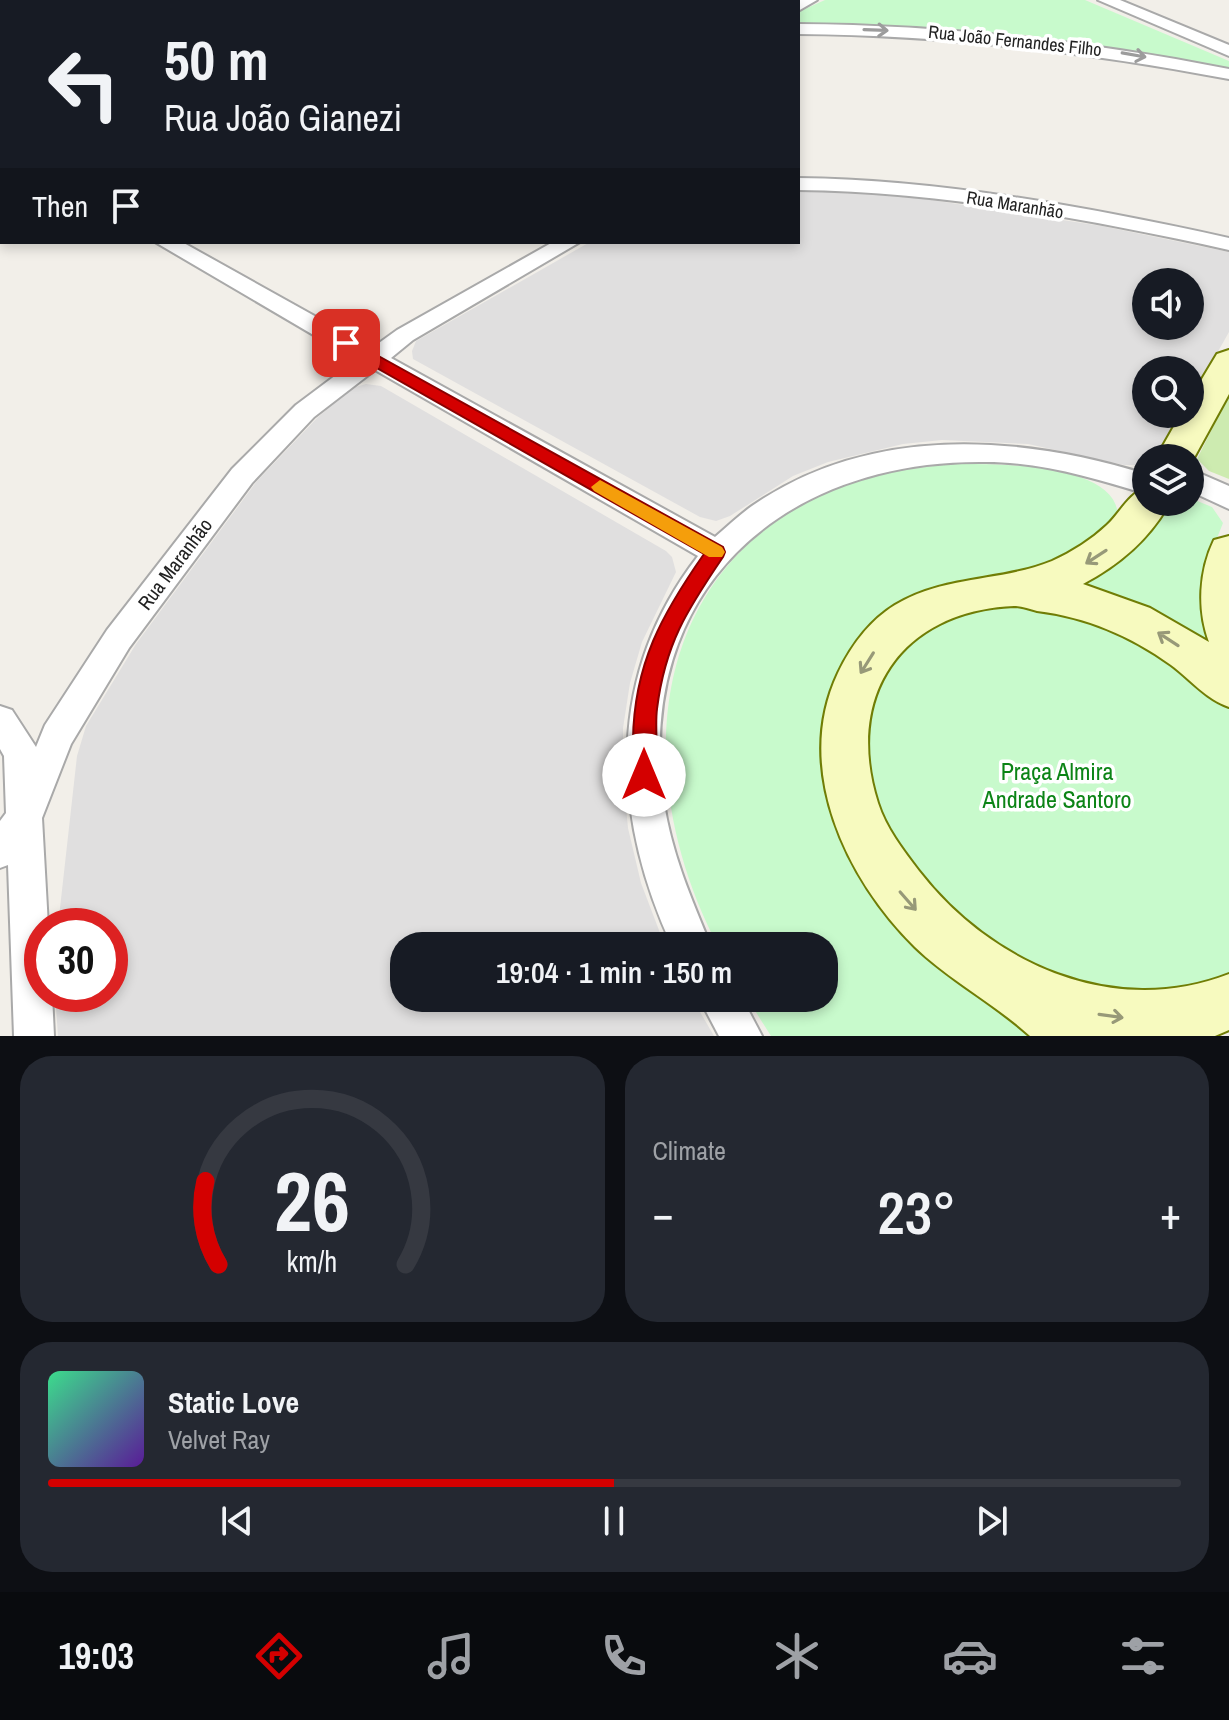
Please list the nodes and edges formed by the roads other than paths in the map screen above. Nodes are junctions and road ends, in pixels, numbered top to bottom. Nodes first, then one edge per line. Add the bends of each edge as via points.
1 (1106, 0) edge
2 (800, 29) edge
3 (1229, 51) edge
4 (1229, 74) edge
5 (800, 184) edge
6 (170, 244) edge
7 (565, 244) edge
8 (1229, 244) edge
9 (371, 358) junction
10 (1229, 362) edge
11 (1183, 444) edge
12 (1132, 480) edge
13 (1204, 486) edge
14 (1229, 498) edge
15 (1140, 516) edge
16 (716, 552) junction
17 (1229, 552) edge
18 (1000, 592) junction
19 (1229, 639) edge
20 (1229, 687) edge
21 (0, 721) edge
22 (24, 818) junction
23 (0, 850) edge
24 (686, 932) edge
25 (1011, 983) junction
26 (1229, 1002) edge
27 (727, 1012) edge
28 (34, 1036) edge
29 (742, 1036) edge
30 (1070, 1036) edge

1 - 3 street
2 -> 4 street, Rua João Fernandes Filho via 1034,40
5 - 8 street, Rua Maranhão via 925,191
6 - 9 street
7 - 9 street, Rua Maranhão
9 - 16 street
9 - 22 street, Rua Maranhão via 305,411 242,476 118,639 57,736
10 - 11 street
12 - 16 street via 1029,456 909,456 837,473 804,487 743,526
13 - 14 street
15 -> 18 street via 1086,564
16 - 24 street via 675,611 660,647 644,730 650,825 663,877
17 - 19 street via 1221,607
20 -> 18 street via 1188,652 1124,615 1058,595
18 -> 25 street via 936,605 887,636 855,683 843,744 857,815 896,888 963,953
21 - 22 street via 21,752
22 - 23 street
22 - 28 street, Rua Maranhão
25 -> 26 street via 1046,1000 1135,1019 1178,1018
25 - 30 street
27 - 29 street

